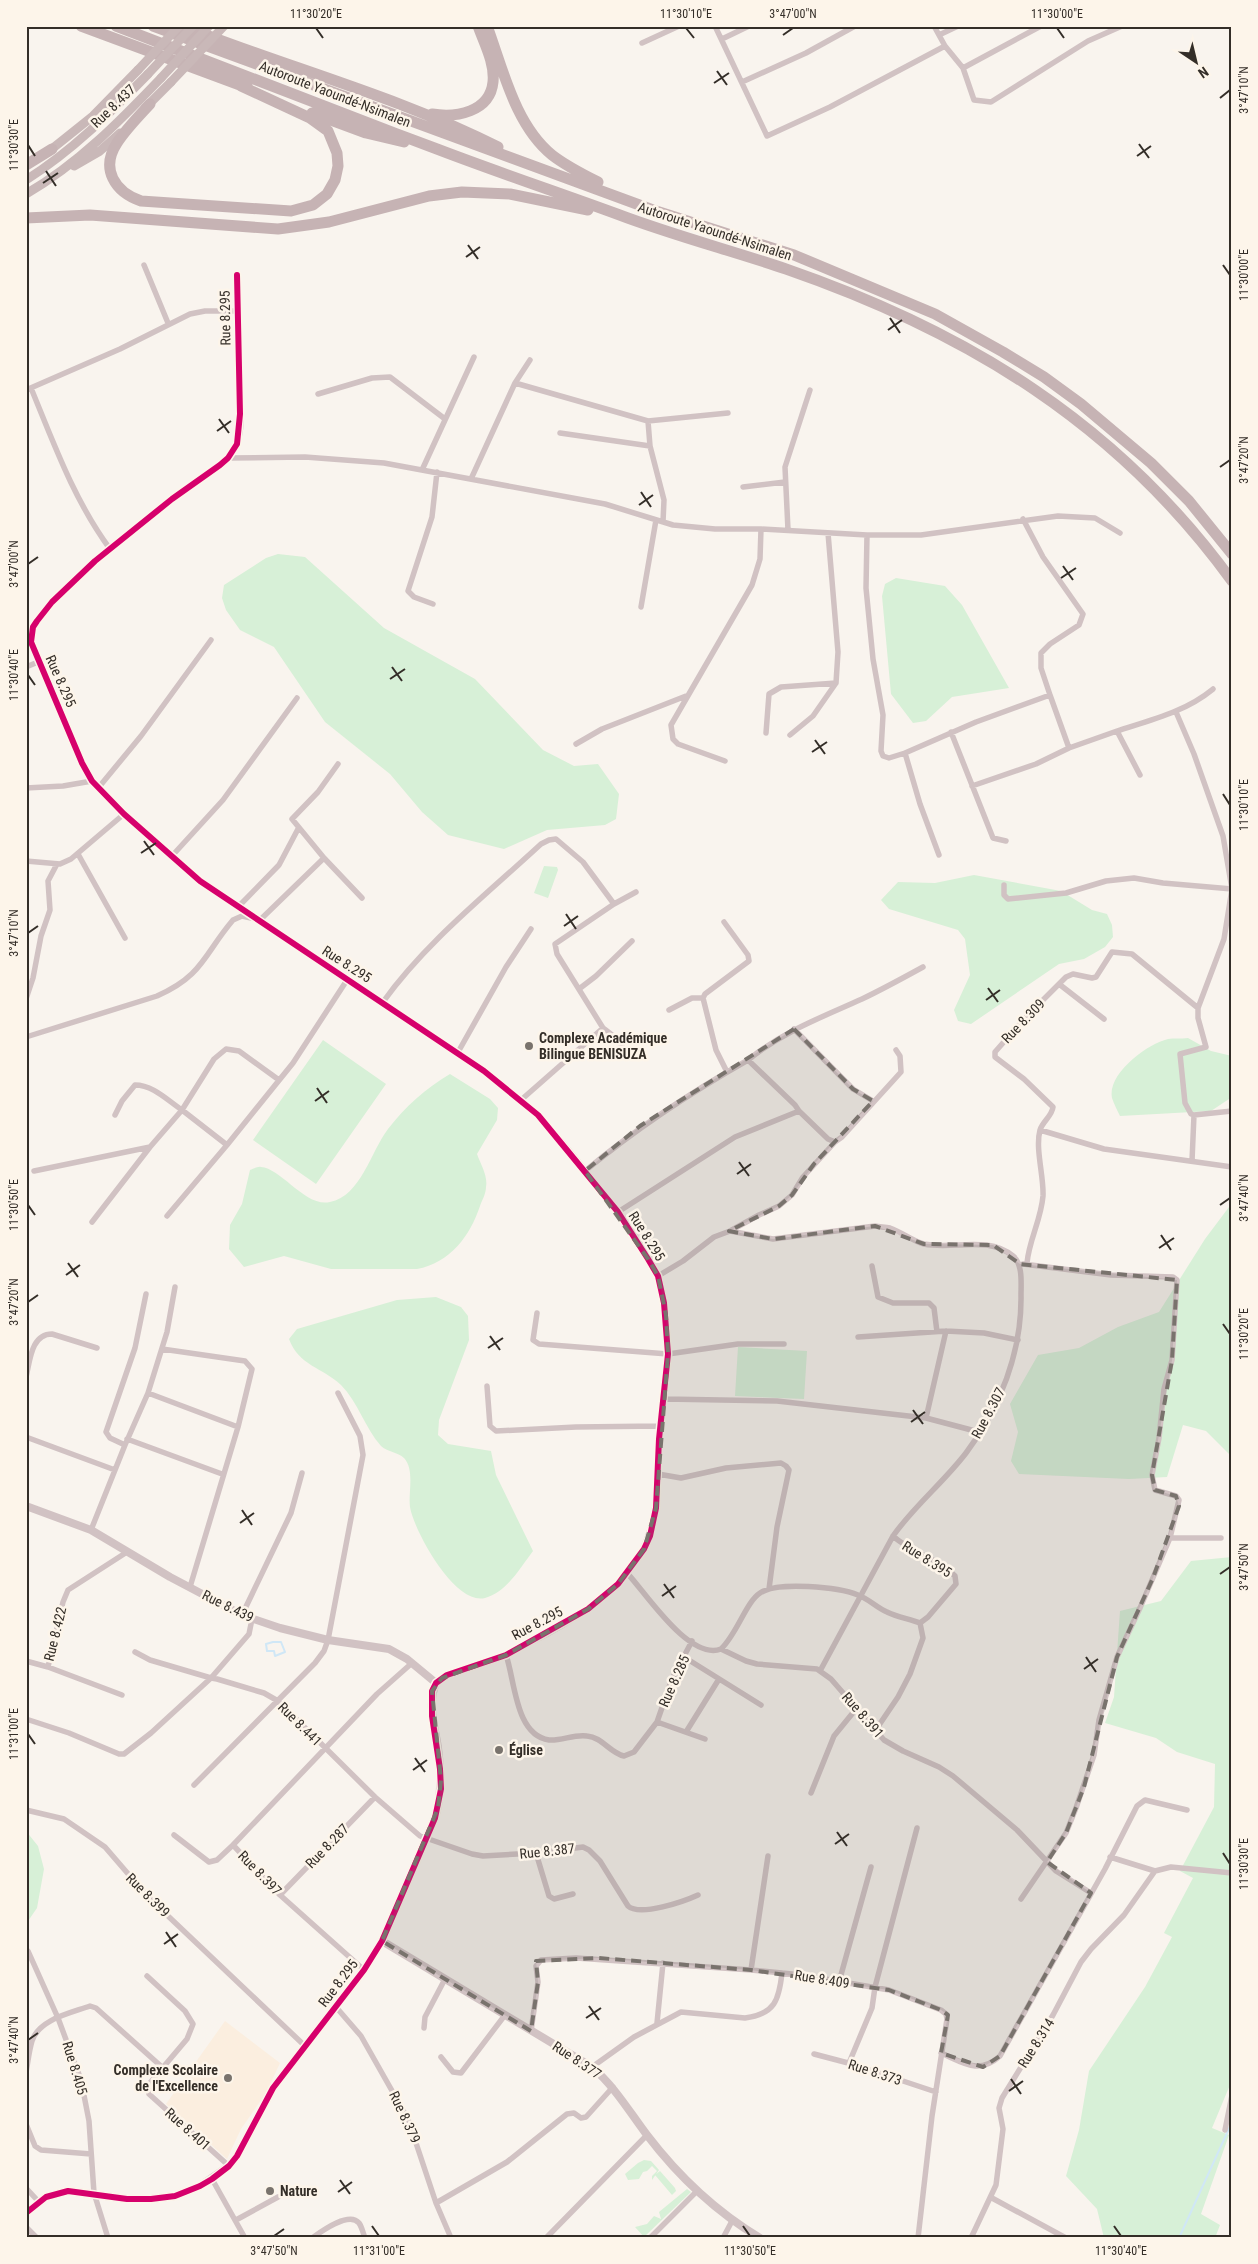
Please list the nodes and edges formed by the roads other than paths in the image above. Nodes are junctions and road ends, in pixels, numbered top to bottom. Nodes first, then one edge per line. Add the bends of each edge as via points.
1 (81, 26) edge
2 (116, 26) edge
3 (154, 26) edge
4 (180, 26) edge
5 (183, 26) edge
6 (193, 26) edge
7 (210, 26) edge
8 (224, 26) edge
9 (478, 26) edge
10 (487, 26) edge
11 (679, 26) edge
12 (715, 26) edge
13 (749, 26) edge
14 (855, 26) edge
15 (934, 26) edge
16 (958, 26) edge
17 (1041, 26) edge
18 (1122, 26) edge
19 (939, 35) junction
20 (722, 39) junction
21 (642, 43) dead end
22 (945, 46) junction
23 (963, 68) junction
24 (742, 82) junction
25 (241, 86) junction
26 (150, 104) junction
27 (399, 106) junction
28 (52, 149) joint
29 (438, 150) junction
30 (26, 167) edge
31 (540, 168) junction
32 (26, 180) edge
33 (43, 184) junction
34 (26, 194) edge
35 (653, 210) junction
36 (26, 218) edge
37 (630, 219) junction
38 (144, 265) dead end
39 (238, 276) dead end
40 (237, 311) junction
41 (168, 323) junction
42 (474, 357) dead end
43 (530, 360) dead end
44 (515, 383) junction
45 (29, 389) edge
46 (810, 390) dead end
47 (318, 394) dead end
48 (728, 413) dead end
49 (445, 419) junction
50 (648, 421) junction
51 (560, 433) dead end
52 (650, 446) junction
53 (228, 458) junction
54 (422, 470) junction
55 (437, 472) junction
56 (471, 479) junction
57 (786, 482) junction
58 (743, 487) dead end
59 (1023, 519) junction
60 (660, 521) junction
61 (761, 529) junction
62 (788, 530) junction
63 (828, 533) junction
64 (1120, 533) dead end
65 (867, 535) junction
66 (110, 549) junction
67 (1232, 554) edge
68 (1232, 581) edge
69 (433, 604) dead end
70 (641, 607) dead end
71 (211, 640) dead end
72 (38, 662) junction
73 (26, 667) edge
74 (836, 683) junction
75 (1213, 690) dead end
76 (1050, 695) junction
77 (686, 696) junction
78 (297, 698) dead end
79 (1176, 712) junction
80 (1117, 731) junction
81 (951, 732) junction
82 (766, 733) dead end
83 (790, 735) dead end
84 (576, 744) dead end
85 (1069, 748) junction
86 (905, 753) junction
87 (725, 761) dead end
88 (338, 764) dead end
89 (1140, 775) dead end
90 (92, 781) junction
91 (972, 786) junction
92 (99, 787) junction
93 (26, 788) edge
94 (124, 814) junction
95 (298, 829) junction
96 (1006, 841) dead end
97 (78, 854) junction
98 (939, 855) dead end
99 (171, 857) junction
100 (324, 858) junction
101 (26, 861) edge
102 (57, 864) junction
103 (1004, 885) dead end
104 (1232, 889) edge
105 (636, 892) dead end
106 (362, 898) dead end
107 (614, 904) junction
108 (239, 906) junction
109 (260, 920) junction
110 (724, 922) dead end
111 (531, 929) dead end
112 (125, 938) dead end
113 (632, 941) dead end
114 (923, 967) dead end
115 (347, 980) junction
116 (1059, 984) junction
117 (579, 989) junction
118 (703, 998) junction
119 (26, 999) edge
120 (383, 1002) junction
121 (1198, 1008) junction
122 (669, 1010) dead end
123 (1104, 1019) dead end
124 (603, 1028) junction
125 (794, 1029) junction
126 (26, 1037) edge
127 (624, 1049) dead end
128 (896, 1050) dead end
129 (457, 1054) junction
130 (748, 1060) junction
131 (727, 1072) junction
132 (279, 1080) junction
133 (521, 1100) junction
134 (873, 1101) junction
135 (182, 1110) junction
136 (799, 1111) junction
137 (1232, 1111) edge
138 (115, 1115) dead end
139 (1194, 1115) junction
140 (1040, 1130) junction
141 (835, 1142) junction
142 (227, 1145) junction
143 (150, 1147) junction
144 (1192, 1161) junction
145 (1232, 1167) edge
146 (585, 1170) junction
147 (34, 1171) dead end
148 (618, 1212) junction
149 (167, 1216) dead end
150 (92, 1222) dead end
151 (730, 1231) junction
152 (1019, 1264) junction
153 (1027, 1264) junction
154 (872, 1266) dead end
155 (658, 1276) junction
156 (175, 1287) dead end
157 (146, 1294) dead end
158 (537, 1313) dead end
159 (946, 1331) junction
160 (937, 1332) junction
161 (858, 1337) dead end
162 (1018, 1340) junction
163 (784, 1344) dead end
164 (97, 1348) dead end
165 (162, 1349) junction
166 (668, 1354) junction
167 (26, 1377) edge
168 (486, 1386) dead end
169 (148, 1393) junction
170 (338, 1393) dead end
171 (664, 1399) junction
172 (926, 1418) junction
173 (660, 1426) junction
174 (238, 1427) junction
175 (979, 1432) junction
176 (26, 1437) edge
177 (126, 1442) junction
178 (115, 1470) junction
179 (302, 1473) dead end
180 (222, 1474) junction
181 (658, 1474) junction
182 (26, 1506) edge
183 (91, 1530) junction
184 (893, 1536) junction
185 (1170, 1538) junction
186 (1221, 1538) dead end
187 (127, 1552) junction
188 (627, 1573) junction
189 (190, 1588) junction
190 (769, 1589) junction
191 (860, 1595) junction
192 (242, 1615) junction
193 (252, 1619) junction
194 (920, 1622) junction
195 (328, 1640) junction
196 (692, 1641) junction
197 (721, 1648) junction
198 (135, 1652) dead end
199 (506, 1655) junction
200 (684, 1657) junction
201 (26, 1661) edge
202 (412, 1663) junction
203 (48, 1667) junction
204 (820, 1671) junction
205 (211, 1678) junction
206 (719, 1679) junction
207 (436, 1683) junction
208 (122, 1695) dead end
209 (278, 1701) junction
210 (761, 1705) dead end
211 (856, 1708) junction
212 (26, 1719) edge
213 (657, 1722) junction
214 (874, 1731) junction
215 (686, 1732) junction
216 (704, 1739) dead end
217 (324, 1749) junction
218 (194, 1785) dead end
219 (811, 1793) dead end
220 (375, 1797) junction
221 (26, 1810) edge
222 (1188, 1810) dead end
223 (917, 1828) dead end
224 (174, 1835) dead end
225 (426, 1837) junction
226 (233, 1845) junction
227 (536, 1853) junction
228 (768, 1856) dead end
229 (1110, 1857) junction
230 (1048, 1862) junction
231 (871, 1867) dead end
232 (1155, 1871) junction
233 (1232, 1873) edge
234 (1092, 1893) junction
235 (573, 1894) dead end
236 (280, 1895) junction
237 (698, 1895) dead end
238 (1022, 1899) dead end
239 (382, 1941) junction
240 (28, 1951) dead end
241 (663, 1964) junction
242 (364, 1970) junction
243 (752, 1970) junction
244 (782, 1973) junction
245 (147, 1976) dead end
246 (445, 1979) junction
247 (839, 1982) junction
248 (875, 1987) junction
249 (336, 2007) junction
250 (505, 2015) junction
251 (58, 2018) junction
252 (657, 2023) junction
253 (424, 2028) dead end
254 (531, 2031) junction
255 (306, 2046) junction
256 (814, 2054) dead end
257 (942, 2054) junction
258 (441, 2057) dead end
259 (849, 2063) junction
260 (592, 2067) junction
261 (163, 2068) junction
262 (26, 2072) edge
263 (613, 2087) junction
264 (936, 2092) junction
265 (1232, 2095) edge
266 (26, 2124) edge
267 (1225, 2130) dead end
268 (647, 2135) junction
269 (91, 2154) junction
270 (229, 2166) junction
271 (212, 2179) junction
272 (26, 2188) edge
273 (697, 2191) junction
274 (94, 2193) junction
275 (278, 2196) dead end
276 (992, 2198) junction
277 (39, 2202) junction
278 (436, 2203) junction
279 (26, 2213) edge
280 (236, 2220) junction
281 (732, 2222) junction
282 (26, 2227) edge
283 (37, 2238) edge
284 (108, 2238) edge
285 (245, 2238) edge
286 (312, 2238) edge
287 (365, 2238) edge
288 (451, 2238) edge
289 (546, 2238) edge
290 (650, 2238) edge
291 (723, 2238) edge
292 (760, 2238) edge
293 (918, 2238) edge
294 (971, 2238) edge
295 (1066, 2238) edge

1 - 25 highway
2 - 29 highway, Autoroute Yaoundé-Nsimalen
3 - 31 highway, Autoroute Yaoundé-Nsimalen
4 - 28 main road, bridge via 92,116
5 - 27 highway
6 - 32 main road, Rue 8.437, bridge via 96,126
7 - 33 main road, Rue 8.437, bridge via 103,136
8 - 26 main road, bridge
9 - 27 highway via 488,52 493,82 490,94 481,105 465,113 446,116
10 - 35 highway via 515,102 536,138 551,154 574,170
11 - 21 street
12 - 20 street
13 - 20 street
14 - 24 street
15 - 19 street
16 - 19 street
17 - 23 street
18 - 23 street via 1088,41 991,102 974,100
19 - 22 street
20 - 24 street
22 - 23 street
22 - 24 street via 830,107 767,136
25 - 26 highway via 319,123 328,131 337,153 335,180 327,194 313,205 291,211 263,210 141,202 127,196 111,177 110,162 116,144
25 - 29 highway via 366,133
26 - 33 main road via 100,151
27 - 31 highway via 472,134
28 - 30 highway
29 - 37 highway, Autoroute Yaoundé-Nsimalen
31 - 35 highway, Autoroute Yaoundé-Nsimalen
33 - 34 main road, Rue 8.437
35 - 67 highway, Autoroute Yaoundé-Nsimalen via 794,255 935,314 1003,352 1081,404 1151,463 1189,501
36 - 37 highway via 90,216 278,229 329,222 429,196 486,192 531,197
37 - 68 highway, Autoroute Yaoundé-Nsimalen via 788,270 850,294 958,342 1005,370 1047,397 1124,458 1196,533
38 - 41 street
39 - 40 street, Rue 8.295
40 - 41 street via 205,311
40 - 53 street, Rue 8.295 via 239,436
41 - 45 street via 120,349
42 - 49 street
43 - 44 street
44 - 50 street
44 - 56 street
45 - 66 street via 82,506
46 - 57 street via 785,467
47 - 49 street via 372,378 390,377
48 - 50 street
49 - 54 street
50 - 52 street
51 - 52 street
52 - 60 street via 664,500
53 - 54 street via 305,457 384,463
53 - 66 street, Rue 8.295
54 - 55 street
55 - 56 street
55 - 69 street via 430,525 408,590 411,595
56 - 60 street via 604,504
57 - 58 street
57 - 62 street
59 - 64 street via 1086,516
59 - 65 street via 921,535
59 - 76 street via 1043,557 1083,614 1079,625 1041,652 1039,660
60 - 61 street via 715,529
60 - 70 street
61 - 62 street
61 - 77 street via 760,559 752,585
62 - 63 street
63 - 65 street
63 - 74 street via 838,652
65 - 86 street via 866,588 882,715 882,751 883,756 889,758
66 - 72 street, Rue 8.295 via 37,621 31,642
71 - 92 street
72 - 73 street
72 - 90 street, Rue 8.295
74 - 82 street via 773,690 769,694
74 - 83 street via 813,716
75 - 79 street
76 - 81 street
76 - 85 street
77 - 84 street
77 - 87 street via 671,725 673,739 678,744
78 - 99 street via 223,800
79 - 80 street
79 - 104 street via 1223,836
80 - 85 street
80 - 89 street
81 - 86 street
81 - 91 street
85 - 91 street via 1036,764
86 - 98 street
88 - 95 street via 292,820
90 - 92 street, Rue 8.295
90 - 93 street
91 - 96 street via 994,838
92 - 94 street, Rue 8.295
94 - 97 street
94 - 99 street, Rue 8.295
95 - 100 street
95 - 108 street via 279,865
97 - 102 street
97 - 112 street
99 - 108 street, Rue 8.295 via 200,881
100 - 106 street
100 - 109 street
101 - 102 street
102 - 119 street via 48,880 50,910
103 - 104 street via 1004,895 1008,899 1066,893 1106,881 1134,878
104 - 121 street via 1224,939
105 - 107 street
107 - 117 street via 555,944 557,954
107 - 120 street via 583,862 556,839 549,840 442,936
108 - 109 street, Rue 8.295
109 - 115 street, Rue 8.295
109 - 126 street via 242,916 233,920 198,969 174,988 158,996
110 - 118 street via 749,961
111 - 129 street
113 - 117 street
114 - 125 street
115 - 120 street, Rue 8.295
115 - 132 street
116 - 121 street, Rue 8.309 via 1073,974 1096,977 1109,954 1123,952 1132,954
116 - 123 street
116 - 140 street, Rue 8.309 via 995,1052 995,1057 1051,1103 1053,1111
117 - 124 street
118 - 122 street via 692,998
118 - 131 street via 713,1043
120 - 129 street, Rue 8.295
121 - 139 street via 1206,1047 1180,1054 1185,1103 1190,1114
124 - 127 street
124 - 133 street
125 - 130 street via 770,1042
125 - 134 street via 853,1089
128 - 134 street via 900,1056 901,1072
129 - 133 street, Rue 8.295
130 - 131 street
130 - 136 street
131 - 146 street via 640,1126
132 - 135 street via 239,1052 226,1049 214,1059
132 - 142 street
133 - 146 street, Rue 8.295 via 550,1128
134 - 141 street
135 - 138 street via 156,1091 135,1085
135 - 142 street
135 - 143 street
136 - 141 street via 828,1140
136 - 148 street via 735,1137
137 - 139 street
139 - 144 street
140 - 144 street via 1104,1149
140 - 153 street via 1043,1195
141 - 151 street via 786,1201
142 - 149 street
143 - 147 street
143 - 150 street
144 - 145 street
146 - 148 street, Rue 8.295
148 - 155 street, Rue 8.295
151 - 152 street via 773,1239 875,1226 890,1228 924,1244 993,1245 1014,1257
151 - 155 street via 714,1237
152 - 153 street
152 - 162 street, Rue 8.307 via 1021,1303
153 - 185 street via 1110,1275 1173,1277 1177,1280 1172,1360 1164,1388 1164,1407 1152,1475 1155,1490 1176,1496 1179,1500
154 - 160 street via 878,1297 893,1303 930,1303 934,1308
155 - 166 street, Rue 8.295 via 666,1314
156 - 165 street
157 - 177 street via 135,1348 106,1432 110,1438
158 - 166 street via 533,1340 538,1344
159 - 160 street
159 - 162 street via 984,1333
159 - 172 street
160 - 161 street
162 - 175 street, Rue 8.307 via 1003,1386
163 - 166 street via 738,1344
164 - 167 street via 45,1334 34,1347
165 - 169 street
165 - 174 street via 250,1364 252,1374
166 - 171 street, Rue 8.295
168 - 173 street via 490,1426 496,1431
169 - 174 street
169 - 177 street
170 - 195 street via 360,1436 363,1455
171 - 172 street via 777,1401
171 - 173 street, Rue 8.295
172 - 175 street
173 - 181 street, Rue 8.295
174 - 180 street
175 - 184 street, Rue 8.307 via 966,1453
176 - 178 street
177 - 178 street
177 - 180 street
178 - 183 street
179 - 192 street via 291,1513
180 - 189 street
181 - 188 street, Rue 8.295 via 650,1536
181 - 190 street via 681,1478 726,1468 781,1463 786,1466 788,1470
182 - 183 street, Rue 8.439
183 - 187 street, Rue 8.439
184 - 191 street, Rue 8.307
184 - 194 street, Rue 8.395 via 955,1576 956,1584
185 - 186 street
185 - 230 street via 1117,1658 1099,1720 1094,1755 1066,1833
187 - 189 street, Rue 8.439
187 - 203 street, Rue 8.422 via 68,1590
188 - 196 street via 668,1623
188 - 199 street, Rue 8.295 via 588,1610
189 - 192 street, Rue 8.439
190 - 191 street via 824,1588
190 - 197 street via 753,1600 735,1632
191 - 194 street via 887,1612
191 - 204 street, Rue 8.307
192 - 193 street, Rue 8.439
193 - 195 street, Rue 8.439
193 - 205 street via 249,1634
194 - 214 street via 923,1638 910,1674
195 - 202 street, Rue 8.439 via 389,1649
195 - 209 street via 320,1656
196 - 197 street via 707,1650
196 - 200 street, Rue 8.285
197 - 204 street via 758,1664 782,1668 807,1667
198 - 205 street, Rue 8.441 via 150,1660
199 - 207 street, Rue 8.295 via 447,1675
199 - 213 street, Rue 8.285 via 522,1717 534,1735 560,1740 588,1736 619,1755 629,1756
200 - 206 street
200 - 213 street, Rue 8.285 via 669,1686
201 - 203 street, Rue 8.422
202 - 207 street, Rue 8.439
202 - 217 street, Rue 8.397
203 - 208 street
204 - 211 street, Rue 8.391 via 831,1678
205 - 209 street, Rue 8.441 via 264,1693
205 - 212 street via 130,1752 119,1754
206 - 210 street
206 - 215 street
207 - 225 street, Rue 8.295 via 432,1691 432,1716 441,1789 438,1808
209 - 217 street, Rue 8.441
209 - 218 street
211 - 214 street, Rue 8.391
211 - 219 street via 834,1736
213 - 215 street
214 - 230 street, Rue 8.391 via 894,1746 940,1766 998,1813
215 - 216 street
217 - 220 street, Rue 8.441
217 - 226 street, Rue 8.397
220 - 225 street, Rue 8.441 via 414,1832
220 - 236 street, Rue 8.287
221 - 255 street, Rue 8.399 via 72,1824 104,1847 148,1897
222 - 229 street via 1145,1800 1137,1806
223 - 248 street
224 - 226 street via 209,1862 217,1860
225 - 227 street, Rue 8.387 via 484,1856
225 - 239 street, Rue 8.295
226 - 236 street, Rue 8.397
227 - 235 street via 549,1896
227 - 237 street, Rue 8.387 via 573,1848 590,1850 631,1909 667,1906
228 - 243 street
229 - 232 street
229 - 234 street
230 - 234 street, Rue 8.391 via 1056,1871
230 - 238 street
231 - 247 street
232 - 233 street via 1171,1867
232 - 276 street, Rue 8.314 via 1124,1914 1082,1962 1002,2098 999,2108 1003,2129 999,2173
234 - 257 street via 1000,2056 992,2063 974,2067
236 - 242 street, Rue 8.397
239 - 242 street, Rue 8.295
239 - 246 street, Rue 8.377
240 - 251 street, Rue 8.405
241 - 243 street, Rue 8.409
241 - 252 street
241 - 254 street, Rue 8.409 via 598,1958 541,1960 536,1966 538,1982
242 - 249 street, Rue 8.295
243 - 244 street, Rue 8.409
244 - 247 street, Rue 8.409
244 - 252 street via 776,2004 756,2016 745,2018 681,2012
245 - 261 street, Rue 8.401 via 185,2011 193,2024 187,2039
246 - 250 street, Rue 8.377
246 - 253 street via 425,2017
247 - 248 street, Rue 8.409
248 - 257 street, Rue 8.409 via 942,2010 948,2019
248 - 259 street via 872,2008
249 - 255 street, Rue 8.295
249 - 278 street, Rue 8.379 via 366,2043 408,2119
250 - 254 street, Rue 8.377
250 - 258 street via 461,2072 453,2072
251 - 261 street via 94,2006
251 - 262 street via 45,2024 32,2040
251 - 269 street, Rue 8.405 via 81,2080
252 - 260 street
254 - 260 street, Rue 8.377
255 - 270 street, Rue 8.295 via 274,2088
256 - 259 street, Rue 8.373
257 - 264 street, Rue 8.409
259 - 264 street, Rue 8.373
260 - 263 street, Rue 8.377
261 - 270 street, Rue 8.401 via 149,2084 149,2094
263 - 268 street, Rue 8.377
263 - 278 street via 586,2117 567,2114 507,2162
264 - 293 street, Rue 8.409
265 - 267 street
266 - 269 street via 35,2146 41,2150
268 - 273 street, Rue 8.377
268 - 289 street
269 - 274 street, Rue 8.405
270 - 271 street, Rue 8.295
271 - 274 street, Rue 8.295 via 187,2192 160,2198 127,2199
271 - 280 street
272 - 277 street
273 - 281 street, Rue 8.377
273 - 290 street
274 - 277 street, Rue 8.295 via 58,2192
274 - 284 street, Rue 8.405
275 - 280 street
276 - 294 street, Rue 8.314
276 - 295 street
277 - 279 street, Rue 8.295
278 - 288 street, Rue 8.379
280 - 285 street
281 - 291 street
281 - 292 street, Rue 8.377
282 - 283 street
286 - 287 street via 347,2219 358,2223

